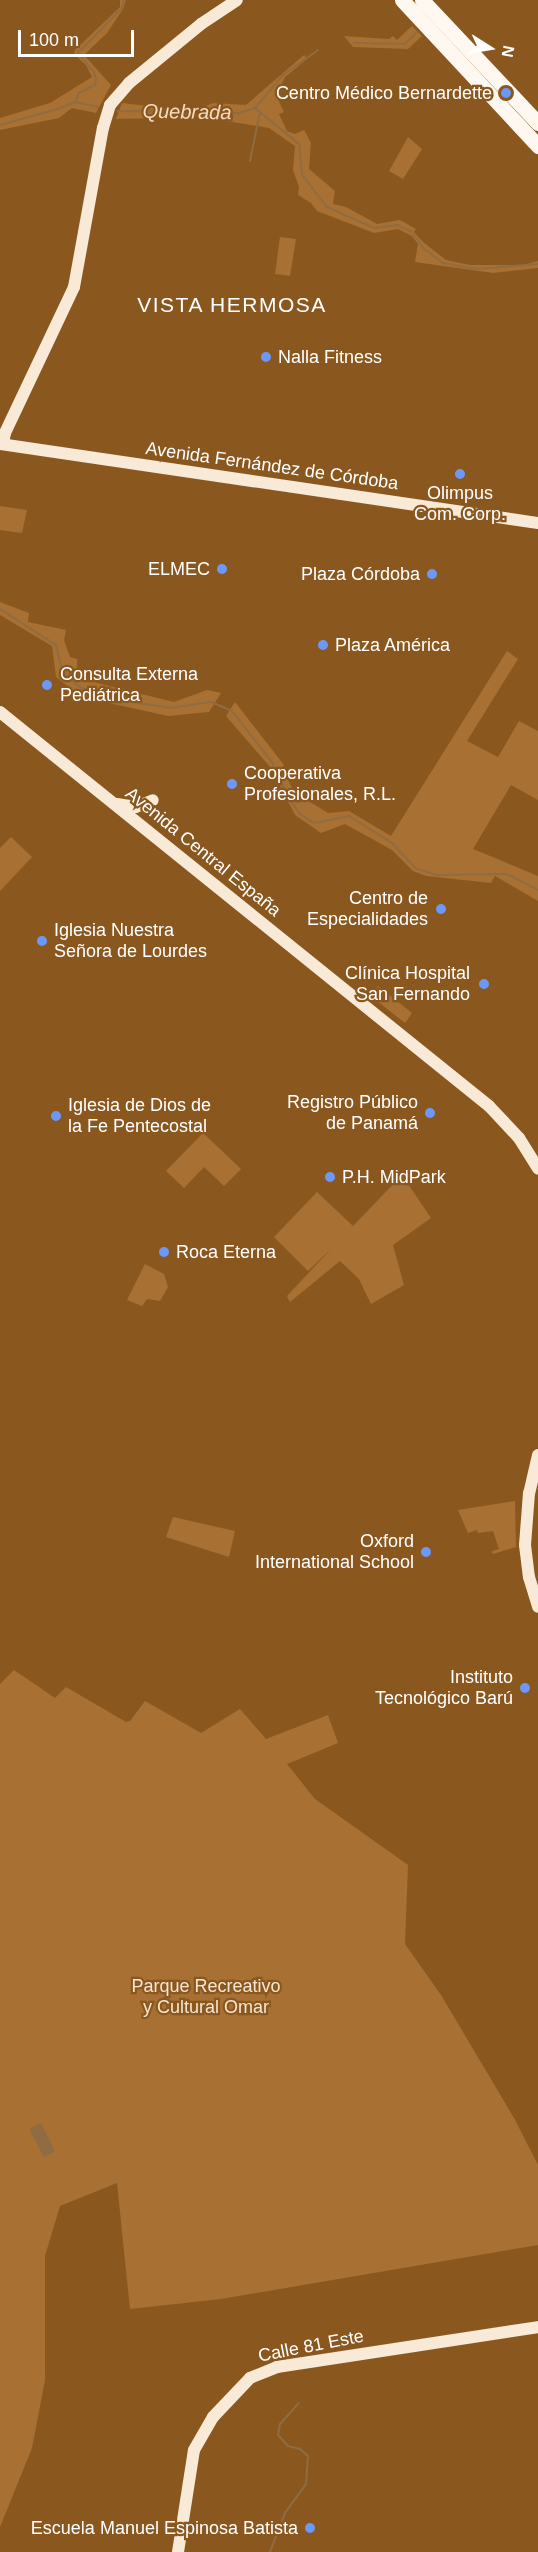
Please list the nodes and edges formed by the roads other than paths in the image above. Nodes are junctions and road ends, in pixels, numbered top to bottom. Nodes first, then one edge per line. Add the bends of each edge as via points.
1 (237, 0) edge
2 (402, 0) edge
3 (422, 0) edge
4 (538, 123) edge
5 (538, 146) edge
6 (1, 444) edge
7 (538, 523) edge
8 (0, 712) edge
9 (153, 801) dead end
10 (116, 804) junction
11 (537, 1162) edge
12 (538, 1455) edge
13 (538, 1607) edge
14 (538, 2327) edge
15 (178, 2552) edge

1 - 6 main road via 129,83 110,105 74,287
2 - 5 main road
3 - 4 main road
6 - 7 main road, Avenida Fernández de Córdoba
8 - 10 main road, Avenida Central España
9 - 10 main road via 132,807
10 - 11 main road, Avenida Central España via 489,1106
12 - 13 main road via 529,1493 525,1545
14 - 15 main road, Calle 81 Este via 276,2367 250,2378 213,2417 194,2450

